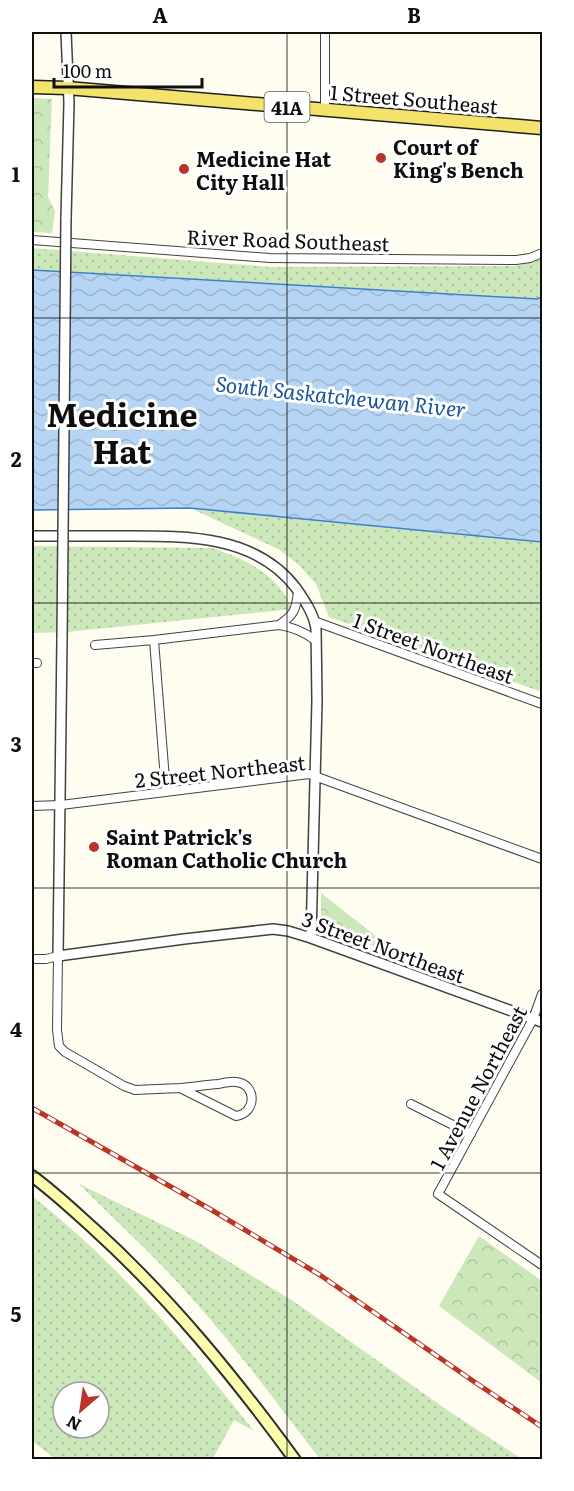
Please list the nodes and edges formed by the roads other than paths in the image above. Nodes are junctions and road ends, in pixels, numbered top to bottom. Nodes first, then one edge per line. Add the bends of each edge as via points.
1 (66, 32) edge
2 (325, 32) edge
3 (32, 87) edge
4 (67, 88) junction
5 (326, 110) junction
6 (543, 128) edge
7 (32, 240) edge
8 (543, 252) edge
9 (32, 536) edge
10 (298, 592) junction
11 (314, 621) junction
12 (279, 625) junction
13 (154, 640) junction
14 (315, 640) junction
15 (94, 645) dead end
16 (543, 704) edge
17 (316, 776) junction
18 (166, 792) junction
19 (61, 805) junction
20 (32, 806) edge
21 (543, 859) edge
22 (311, 938) junction
23 (58, 956) junction
24 (32, 959) edge
25 (543, 994) edge
26 (538, 1021) edge
27 (180, 1088) junction
28 (411, 1104) dead end
29 (471, 1134) junction
30 (32, 1176) edge
31 (543, 1265) edge
32 (295, 1460) edge

1 - 4 street
2 - 5 street
3 - 4 main road, 1 Street Southeast / 41A
4 - 5 main road, 1 Street Southeast / 41A
4 - 19 street, bridge
5 - 6 main road, 1 Street Southeast / 41A
7 - 8 street, River Road Southeast via 270,258 516,260
9 - 10 street via 170,536 218,541 258,555 283,574
10 - 11 street
10 - 12 street via 295,609
11 - 14 street
11 - 16 street, 1 Street Northeast
12 - 13 street
12 - 14 street via 302,631
13 - 15 street
13 - 18 street
14 - 17 street
17 - 18 street, 2 Street Northeast
17 - 21 street, 2 Street Northeast
17 - 22 street
18 - 19 street, 2 Street Northeast
19 - 20 street, 2 Street Northeast
19 - 23 street
22 - 23 street, 3 Street Northeast via 273,929
22 - 26 street, 3 Street Northeast
23 - 24 street, 3 Street Northeast
23 - 27 street via 59,1046 135,1090
25 - 26 street, 1 Avenue Northeast
26 - 29 street, 1 Avenue Northeast
27 - 27 street via 236,1116 243,1115 251,1104 249,1089 236,1082
28 - 29 street
29 - 31 street, 1 Avenue Northeast via 438,1194
30 - 32 main road via 73,1209 153,1286

